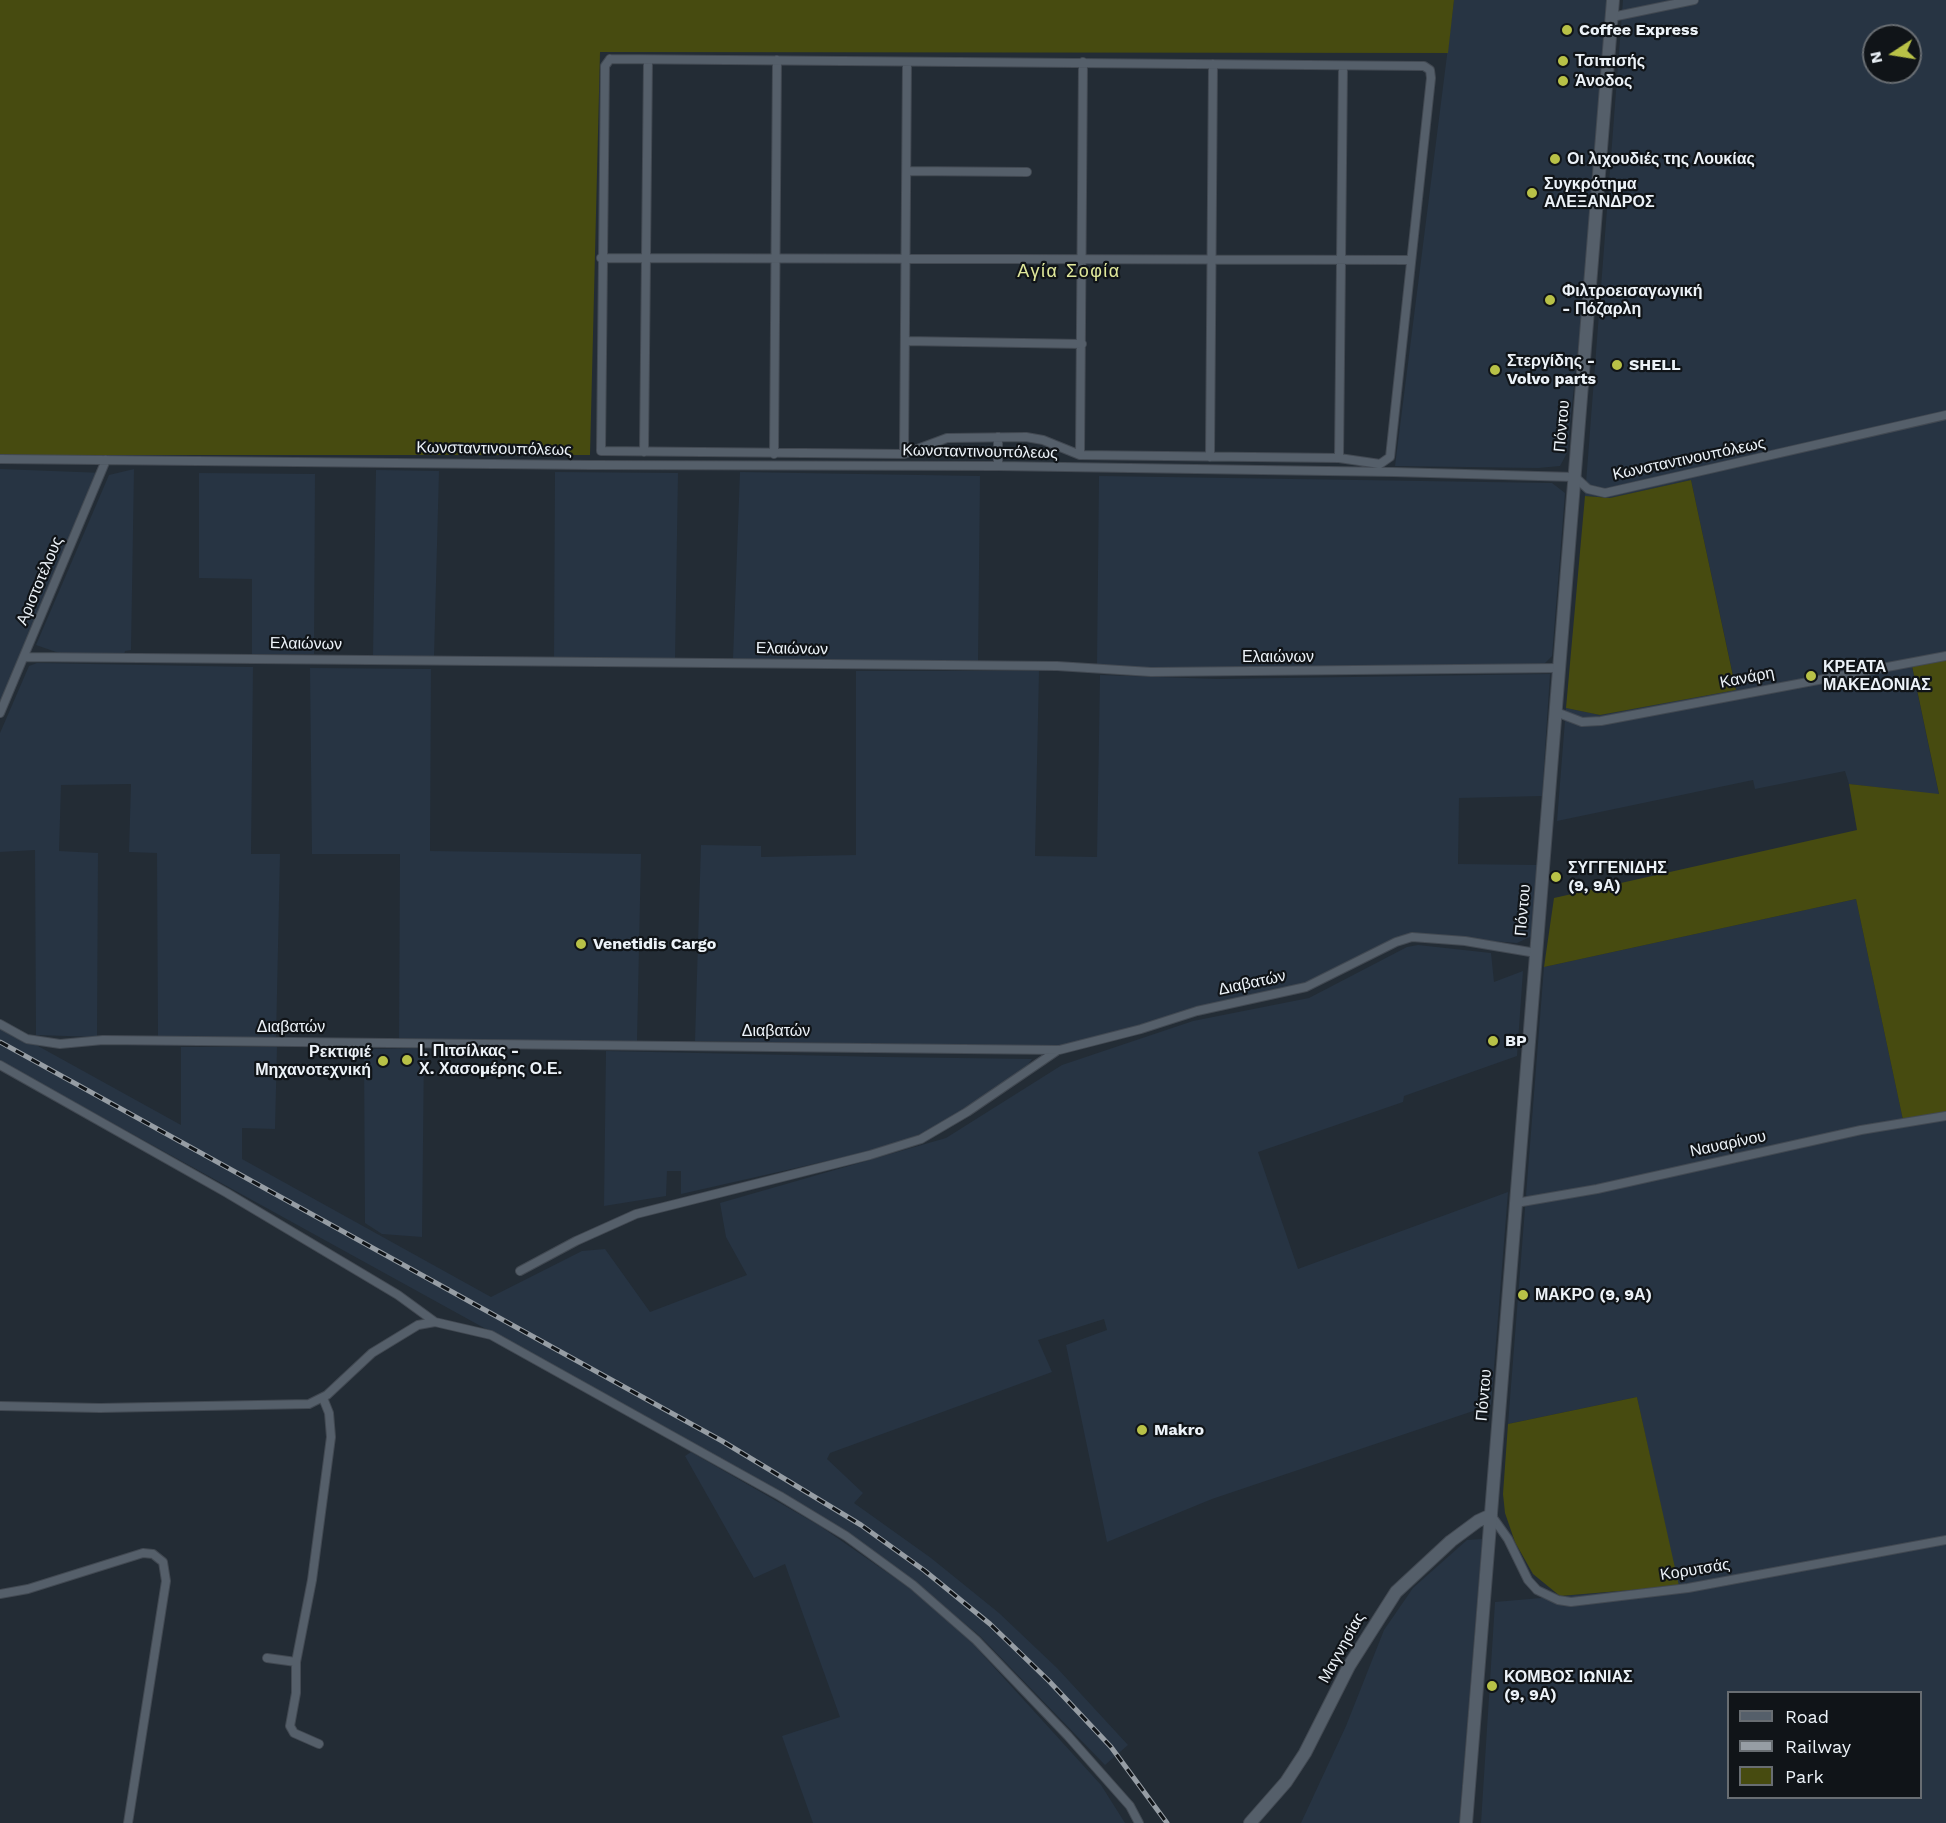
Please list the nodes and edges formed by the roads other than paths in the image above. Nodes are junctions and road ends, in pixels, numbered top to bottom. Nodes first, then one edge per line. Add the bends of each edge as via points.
1 (1613, 0) edge
2 (1694, 0) edge
3 (1612, 17) junction
4 (648, 60) junction
5 (777, 60) junction
6 (907, 62) junction
7 (1083, 62) junction
8 (1213, 64) junction
9 (1342, 66) junction
10 (907, 171) junction
11 (1027, 172) dead end
12 (646, 257) junction
13 (777, 257) junction
14 (906, 257) junction
15 (601, 258) junction
16 (1081, 258) junction
17 (1211, 258) junction
18 (1342, 258) junction
19 (1411, 260) junction
20 (905, 341) junction
21 (1082, 344) junction
22 (1946, 415) edge
23 (998, 437) junction
24 (644, 452) junction
25 (774, 454) junction
26 (904, 454) junction
27 (1080, 455) junction
28 (1210, 457) junction
29 (1339, 458) junction
30 (0, 459) edge
31 (106, 460) junction
32 (998, 466) junction
33 (1575, 477) junction
34 (1946, 656) edge
35 (24, 657) junction
36 (1559, 668) junction
37 (1556, 712) junction
38 (0, 713) edge
39 (1536, 953) junction
40 (0, 1024) edge
41 (1059, 1050) junction
42 (0, 1065) edge
43 (1946, 1116) edge
44 (1516, 1203) junction
45 (520, 1271) dead end
46 (435, 1322) junction
47 (324, 1398) junction
48 (0, 1406) edge
49 (1491, 1515) junction
50 (1946, 1540) edge
51 (0, 1594) edge
52 (267, 1658) dead end
53 (296, 1662) junction
54 (319, 1744) dead end
55 (128, 1823) edge
56 (1139, 1823) edge
57 (1250, 1823) edge
58 (1466, 1823) edge

1 - 3 street, Πόντου
2 - 3 street
3 - 33 street, Πόντου
4 - 5 street
4 - 12 street
4 - 15 street via 610,59 604,66
5 - 6 street
5 - 13 street
6 - 7 street
6 - 10 street
7 - 8 street
7 - 16 street
8 - 9 street
8 - 17 street
9 - 18 street
9 - 19 street via 1424,66 1430,70
10 - 11 street
10 - 14 street
12 - 13 street
12 - 15 street
12 - 24 street
13 - 14 street
13 - 25 street
14 - 16 street
14 - 20 street
15 - 24 street via 599,447 605,453
16 - 17 street
16 - 21 street
17 - 18 street
17 - 28 street
18 - 19 street
18 - 29 street
19 - 29 street via 1390,457 1380,464
20 - 21 street
20 - 26 street
21 - 27 street
22 - 33 street, Κωνσταντινουπόλεως via 1605,493 1588,489
23 - 26 street via 947,438
23 - 27 street via 1026,436
23 - 32 street
24 - 25 street
25 - 26 street
27 - 28 street
28 - 29 street
30 - 31 street, Κωνσταντινουπόλεως
31 - 32 street, Κωνσταντινουπόλεως
31 - 35 street, Αριστοτέλους
32 - 33 street, Κωνσταντινουπόλεως
33 - 36 street, Πόντου
34 - 37 street, Κανάρη via 1601,722 1573,720
35 - 36 street, Ελαιώνων via 1057,666 1151,672
35 - 38 street, Αριστοτέλους
36 - 37 street, Πόντου
37 - 39 street, Πόντου
39 - 41 street, Διαβατών via 1412,937 1306,987 1197,1011
39 - 44 street, Πόντου
40 - 41 street, Διαβατών via 27,1039 60,1044 103,1040
41 - 45 street via 921,1139 636,1214
42 - 46 street via 227,1192 398,1295
43 - 44 street, Ναυαρίνου via 1861,1130
44 - 49 street, Πόντου
46 - 47 street via 418,1325 372,1353
46 - 56 street via 491,1335 846,1536 913,1585 976,1640 1068,1736 1130,1806
47 - 48 street via 309,1404
47 - 53 street via 332,1437
49 - 50 street, Κορυτσάς via 1537,1590 1571,1602 1688,1587
49 - 57 street, Μαγνησίας via 1451,1541 1396,1592 1349,1666 1305,1753
49 - 58 street, Πόντου
51 - 55 street via 142,1553 153,1554 163,1562 166,1581
52 - 53 street
53 - 54 street via 291,1730

